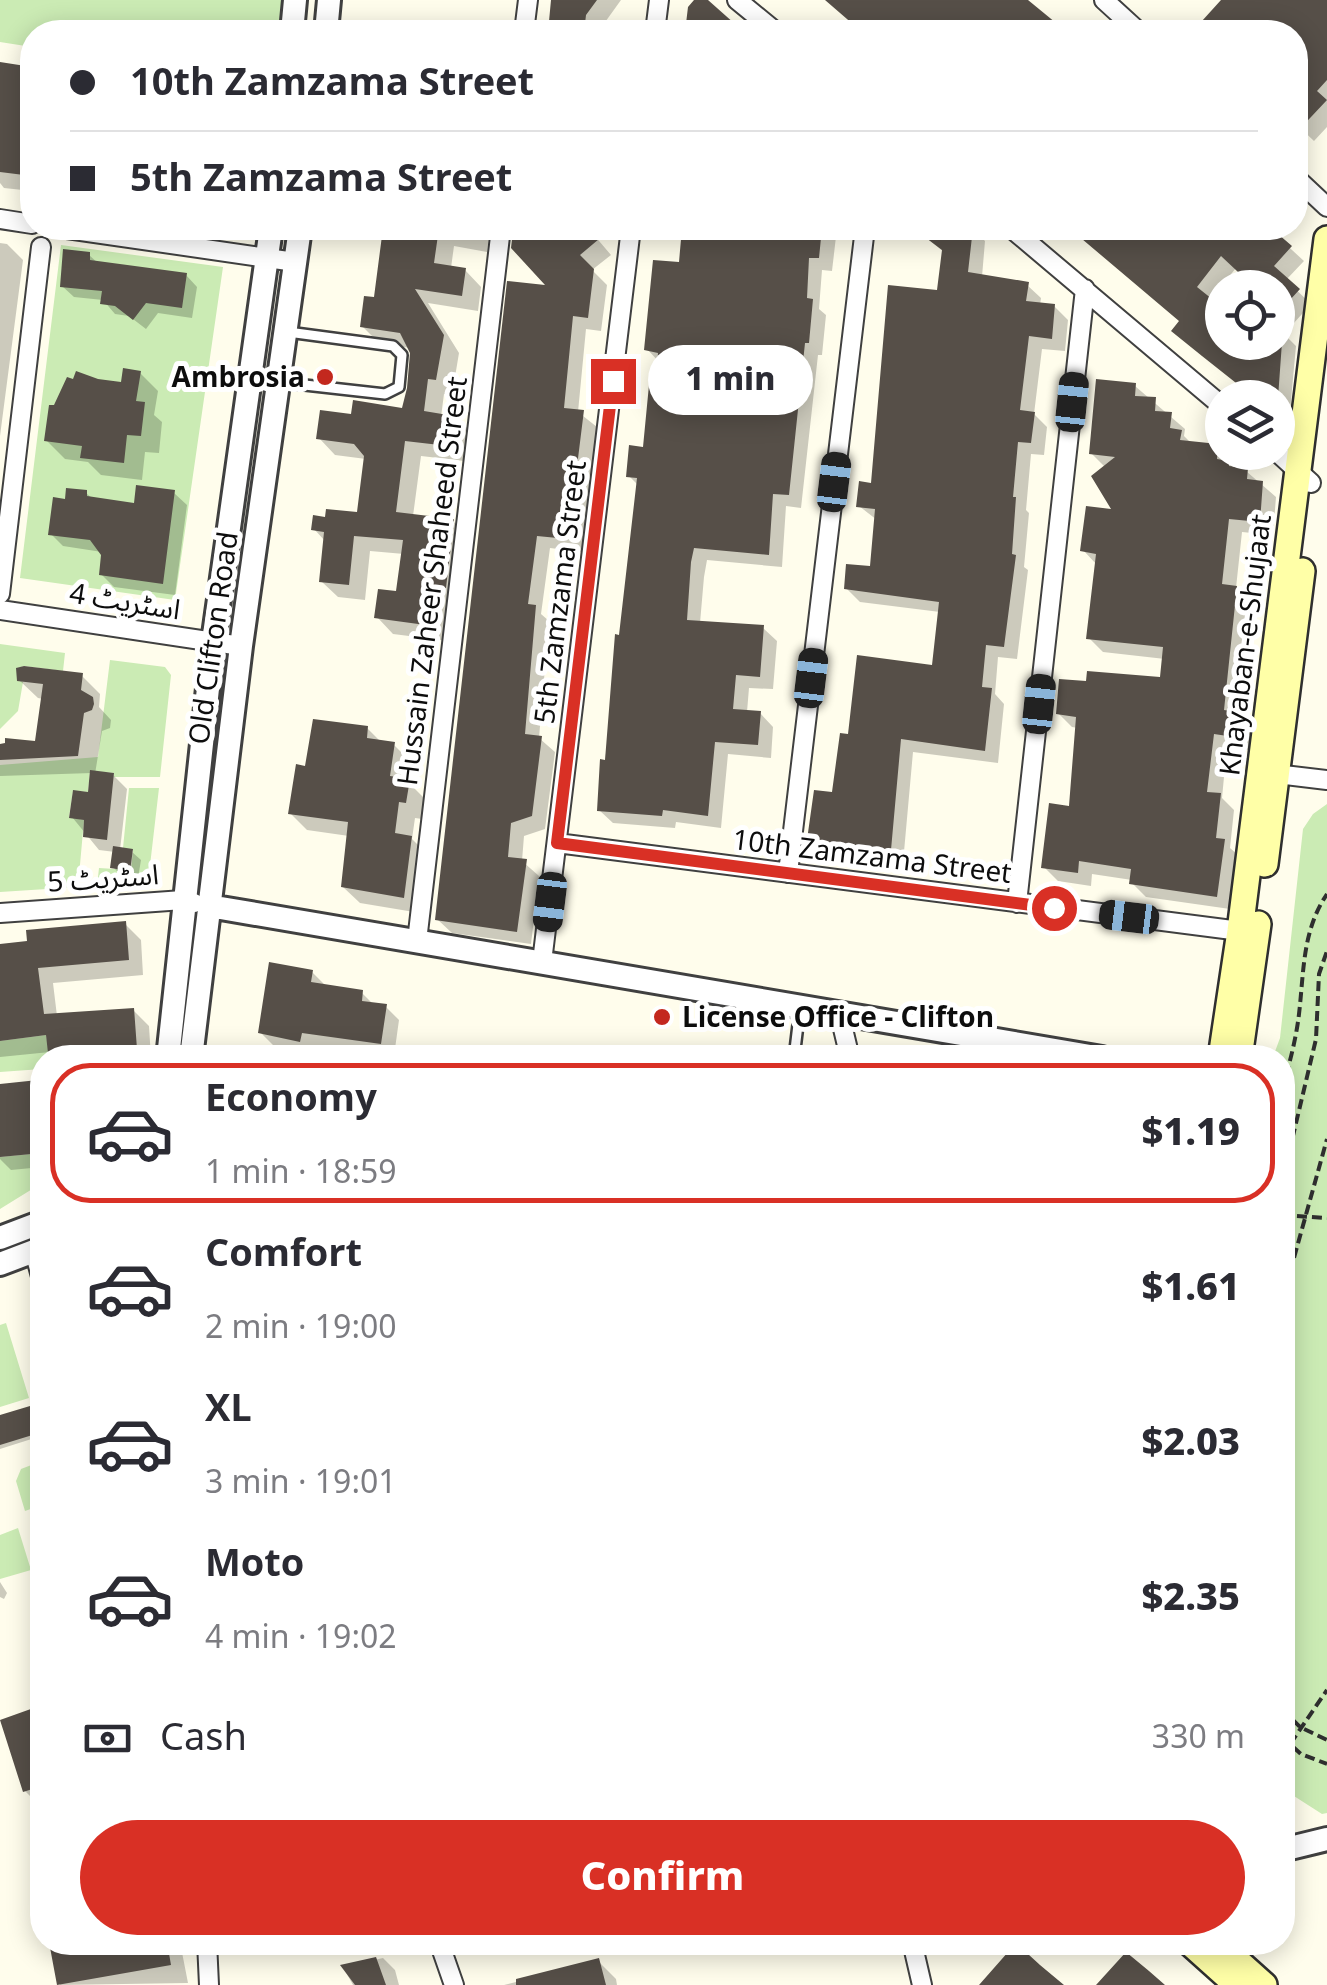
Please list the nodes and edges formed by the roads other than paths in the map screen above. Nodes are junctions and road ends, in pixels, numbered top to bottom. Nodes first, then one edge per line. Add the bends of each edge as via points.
1 (738, 0) edge
2 (1104, 0) edge
3 (762, 20) edge
4 (1126, 20) edge
5 (1308, 189) edge
6 (1327, 206) edge
7 (1327, 239) edge
8 (143, 240) edge
9 (270, 240) edge
10 (298, 240) edge
11 (500, 240) edge
12 (630, 240) edge
13 (864, 240) edge
14 (1026, 240) edge
15 (41, 247) dead end
16 (268, 258) junction
17 (295, 262) junction
18 (1085, 289) junction
19 (286, 331) junction
20 (1327, 368) edge
21 (278, 382) junction
22 (1205, 391) edge
23 (1295, 468) edge
24 (1305, 477) junction
25 (0, 594) edge
26 (0, 610) edge
27 (214, 642) junction
28 (241, 646) junction
29 (1267, 773) junction
30 (1327, 780) edge
31 (557, 843) junction
32 (788, 873) junction
33 (183, 900) junction
34 (1018, 903) junction
35 (209, 906) junction
36 (0, 914) edge
37 (1240, 931) junction
38 (417, 941) junction
39 (542, 962) junction
40 (801, 1005) junction
41 (839, 1012) junction
42 (169, 1045) edge
43 (192, 1045) edge
44 (796, 1045) edge
45 (847, 1045) edge
46 (1028, 1045) edge
47 (1223, 1045) edge
48 (1241, 1045) edge
49 (30, 1227) edge
50 (0, 1238) edge
51 (30, 1252) edge
52 (0, 1264) edge
53 (1327, 1839) edge
54 (1295, 1846) edge
55 (207, 1955) edge
56 (444, 1955) edge
57 (915, 1955) edge
58 (1204, 1955) edge
59 (1231, 1955) edge
60 (208, 1985) edge
61 (454, 1985) edge
62 (922, 1985) edge
63 (1237, 1985) edge
64 (1264, 1985) edge

1 - 3 street
2 - 4 street
5 - 6 street
7 - 24 main road, Khayaban-e-Shujaat
8 - 16 street
9 - 16 street, Old Clifton Road
10 - 17 street, Old Clifton Road
11 - 38 street, Hussain Zaheer Shaheed Street
12 - 31 street, 5th Zamzama Street
13 - 32 street
14 - 18 street
15 - 25 street
16 - 17 street
16 - 27 street, Old Clifton Road
17 - 19 street, Old Clifton Road
18 - 22 street
18 - 34 street
19 - 21 street, Old Clifton Road
19 - 21 lane via 394,346 402,355 399,387 386,394
20 - 24 main road, Khayaban-e-Shujaat
21 - 28 street, Old Clifton Road
23 - 24 street
24 - 29 main road, Khayaban-e-Shujaat
26 - 27 street, اسٹریٹ 4
27 - 28 street, اسٹریٹ 4
27 - 33 street, Old Clifton Road
28 - 35 street, Old Clifton Road
29 - 30 street
29 - 37 main road, Khayaban-e-Shujaat
29 - 48 main road, Khayaban-e-Shujaat
31 - 32 street, 10th Zamzama Street
31 - 39 street, 5th Zamzama Street
32 - 34 street, 10th Zamzama Street
33 - 35 street, اسٹریٹ 5
33 - 36 street, اسٹریٹ 5
33 - 42 street, Old Clifton Road
34 - 37 street, 10th Zamzama Street
35 - 38 street
35 - 43 street, Old Clifton Road
37 - 47 main road, Khayaban-e-Shujaat
38 - 39 street
39 - 40 street
40 - 41 street
40 - 44 lane
41 - 45 street
41 - 46 street
49 - 50 street
51 - 52 street
53 - 54 street
55 - 60 street
56 - 61 street
57 - 62 street
58 - 63 main road
59 - 64 main road

